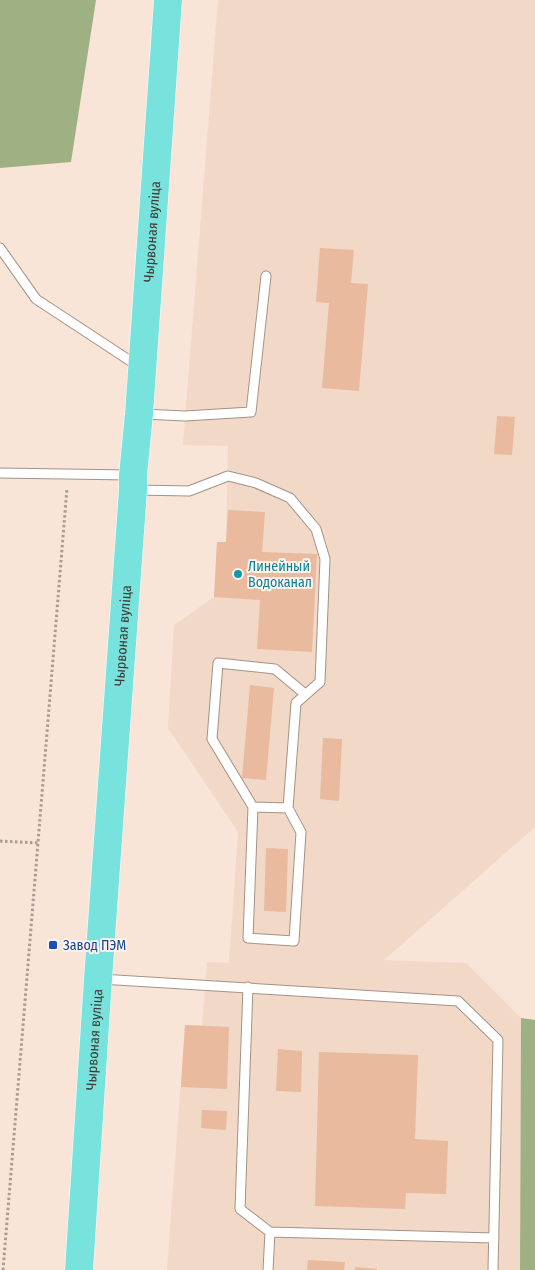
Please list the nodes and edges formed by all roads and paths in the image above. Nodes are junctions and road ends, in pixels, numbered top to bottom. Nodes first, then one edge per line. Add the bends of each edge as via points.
1 (168, 0) edge
2 (0, 248) edge
3 (266, 276) dead end
4 (142, 369) junction
5 (139, 414) junction
6 (0, 473) edge
7 (68, 474) junction
8 (133, 482) junction
9 (305, 694) junction
10 (253, 807) junction
11 (288, 808) junction
12 (0, 841) edge
13 (38, 843) junction
14 (98, 979) junction
15 (248, 987) junction
16 (270, 1232) junction
17 (494, 1238) junction
18 (2, 1254) edge
19 (3, 1270) edge
20 (79, 1270) edge
21 (268, 1270) edge
22 (493, 1270) edge

1 - 4 main road, Чырвоная вуліца
2 - 4 lane via 36,299
3 - 5 lane via 251,412 185,416
4 - 5 main road, Чырвоная вуліца
5 - 8 main road, Чырвоная вуліца
6 - 7 lane
7 - 8 lane
7 - 13 path
8 - 9 lane via 189,491 228,476 256,483 290,498 296,504 316,529 325,559 320,682
8 - 14 main road, Чырвоная вуліца
9 - 10 lane via 275,669 218,663 212,739
9 - 11 lane via 296,703
10 - 11 lane
10 - 11 lane via 248,938 294,941 301,832
12 - 13 path
13 - 18 path
14 - 15 lane
14 - 20 main road, Чырвоная вуліца
15 - 16 lane via 240,1209
15 - 17 lane via 458,1001 498,1040
16 - 17 lane
16 - 21 lane
17 - 22 lane
18 - 19 path

